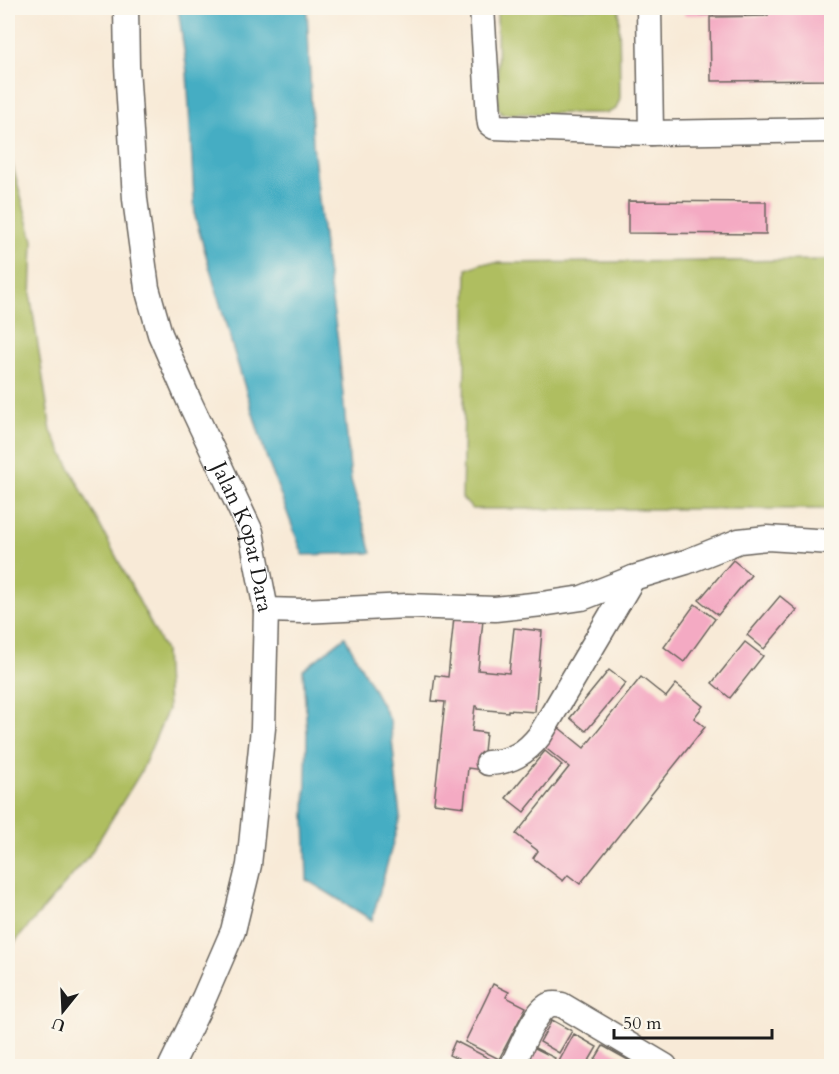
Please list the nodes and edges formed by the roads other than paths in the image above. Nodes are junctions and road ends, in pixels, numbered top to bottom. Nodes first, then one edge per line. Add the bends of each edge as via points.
1 (126, 8) edge
2 (482, 8) edge
3 (649, 8) edge
4 (831, 130) edge
5 (651, 133) junction
6 (831, 542) edge
7 (633, 578) junction
8 (266, 610) junction
9 (488, 763) dead end
10 (171, 1066) edge
11 (512, 1066) edge
12 (665, 1066) edge

1 - 8 street, Jalan Kopat Dara via 135,199 147,288 164,344 251,532
2 - 5 street via 490,124
3 - 5 street
4 - 5 street
6 - 7 street via 767,538 739,541
7 - 8 street via 582,598 495,609 407,606
7 - 9 street via 540,735 517,756
8 - 10 street, Jalan Kopat Dara via 263,728 249,865 233,931
11 - 12 street via 538,1015 554,1004 562,1005

